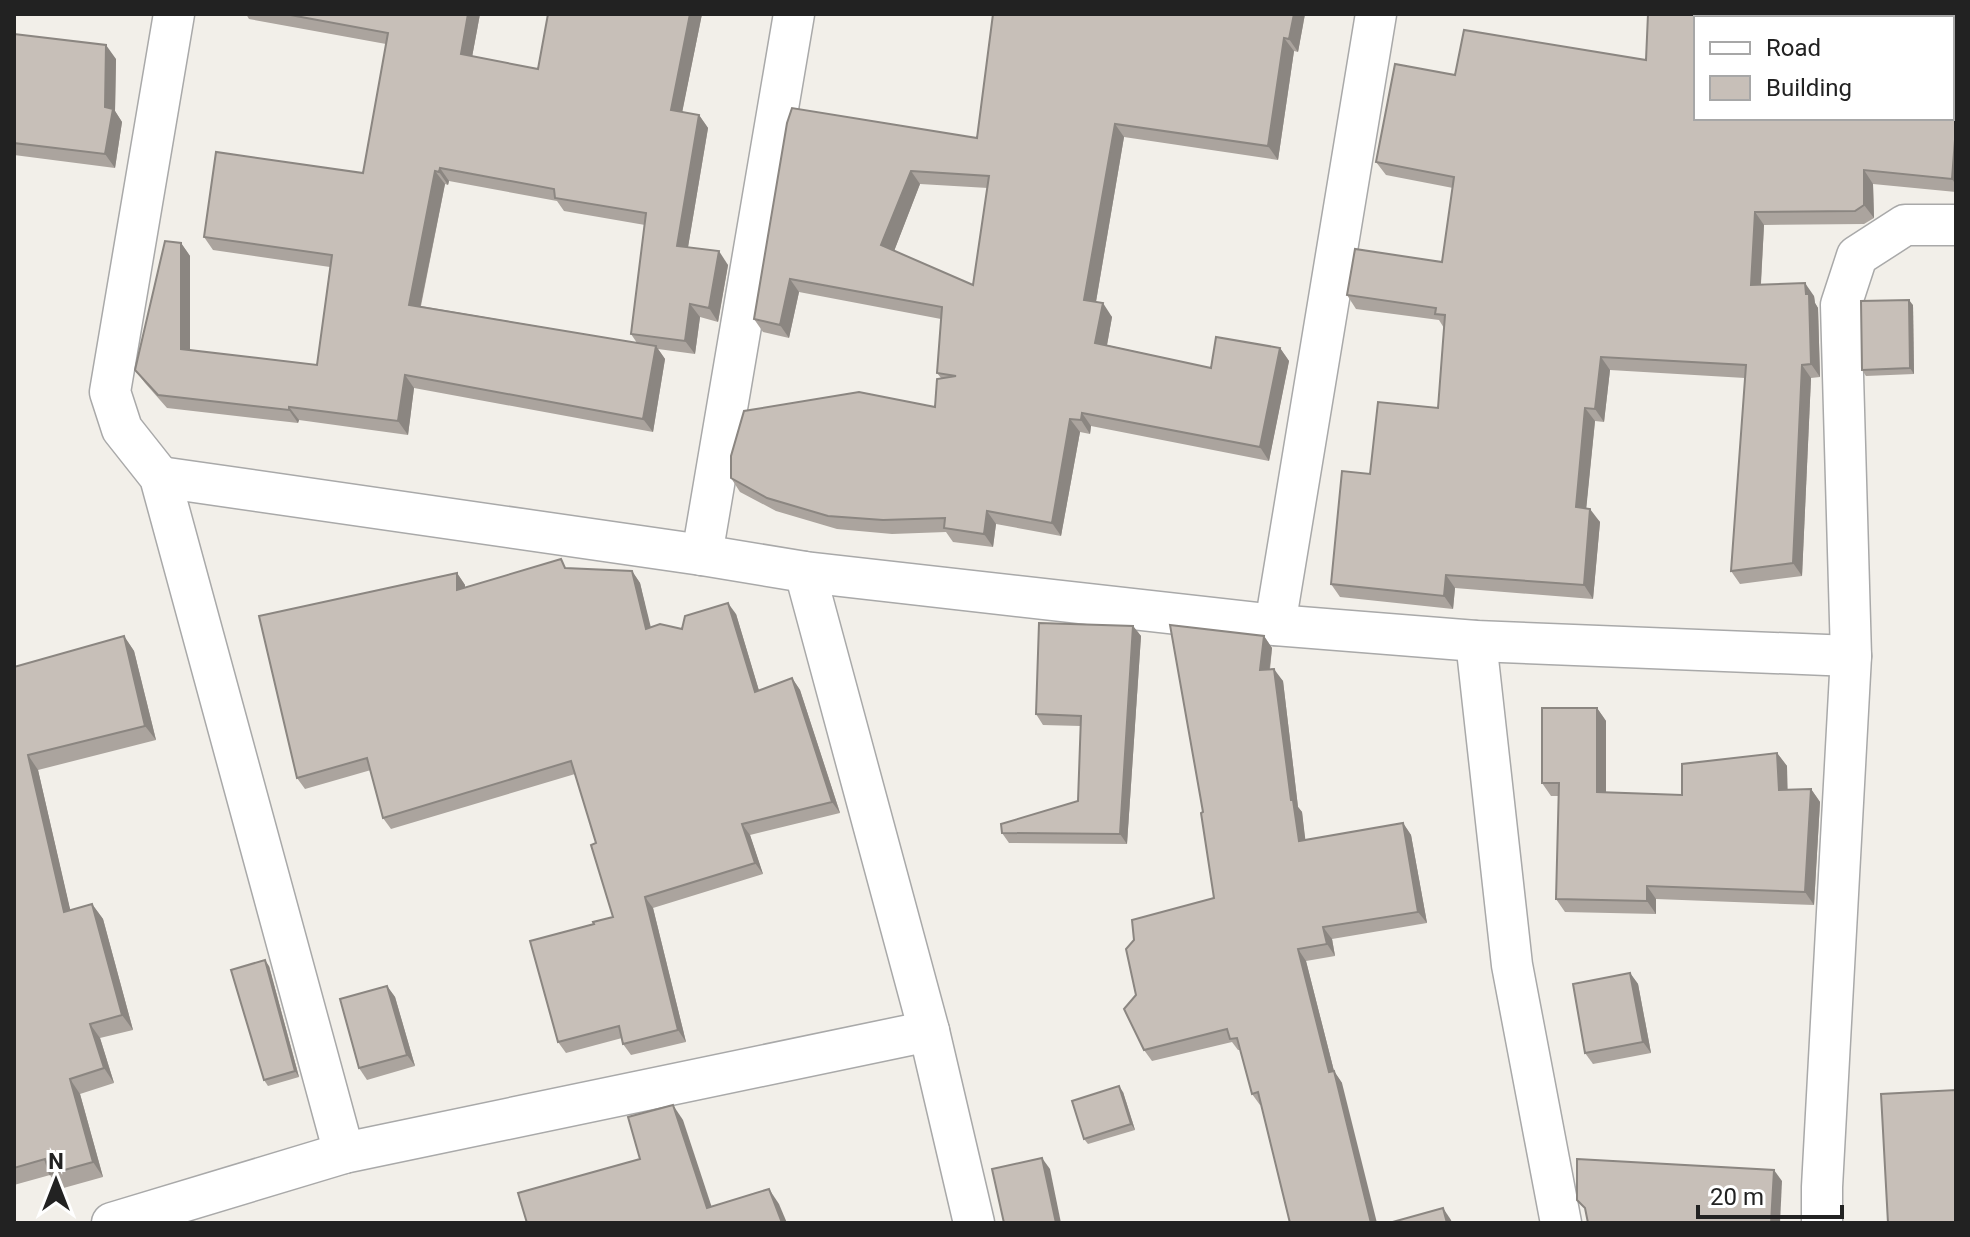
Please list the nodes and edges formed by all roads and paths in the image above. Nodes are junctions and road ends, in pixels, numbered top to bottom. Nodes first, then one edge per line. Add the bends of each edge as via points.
1 (174, 14) edge
2 (794, 14) edge
3 (1376, 14) edge
4 (1956, 225) edge
5 (160, 477) junction
6 (702, 555) junction
7 (805, 572) junction
8 (1275, 625) junction
9 (1476, 641) junction
10 (1851, 656) junction
11 (929, 1031) junction
12 (344, 1153) junction
13 (112, 1223) edge
14 (974, 1223) edge
15 (1561, 1223) edge
16 (1822, 1223) edge

1 - 5 street via 110,392 122,429
2 - 6 street
3 - 8 street
4 - 10 street via 1905,225 1857,256 1841,305
5 - 6 street
5 - 12 street
6 - 7 street
7 - 8 street
7 - 11 street
8 - 9 street
9 - 10 street
9 - 15 street via 1512,965
10 - 16 street
11 - 12 street
11 - 14 street
12 - 13 street

